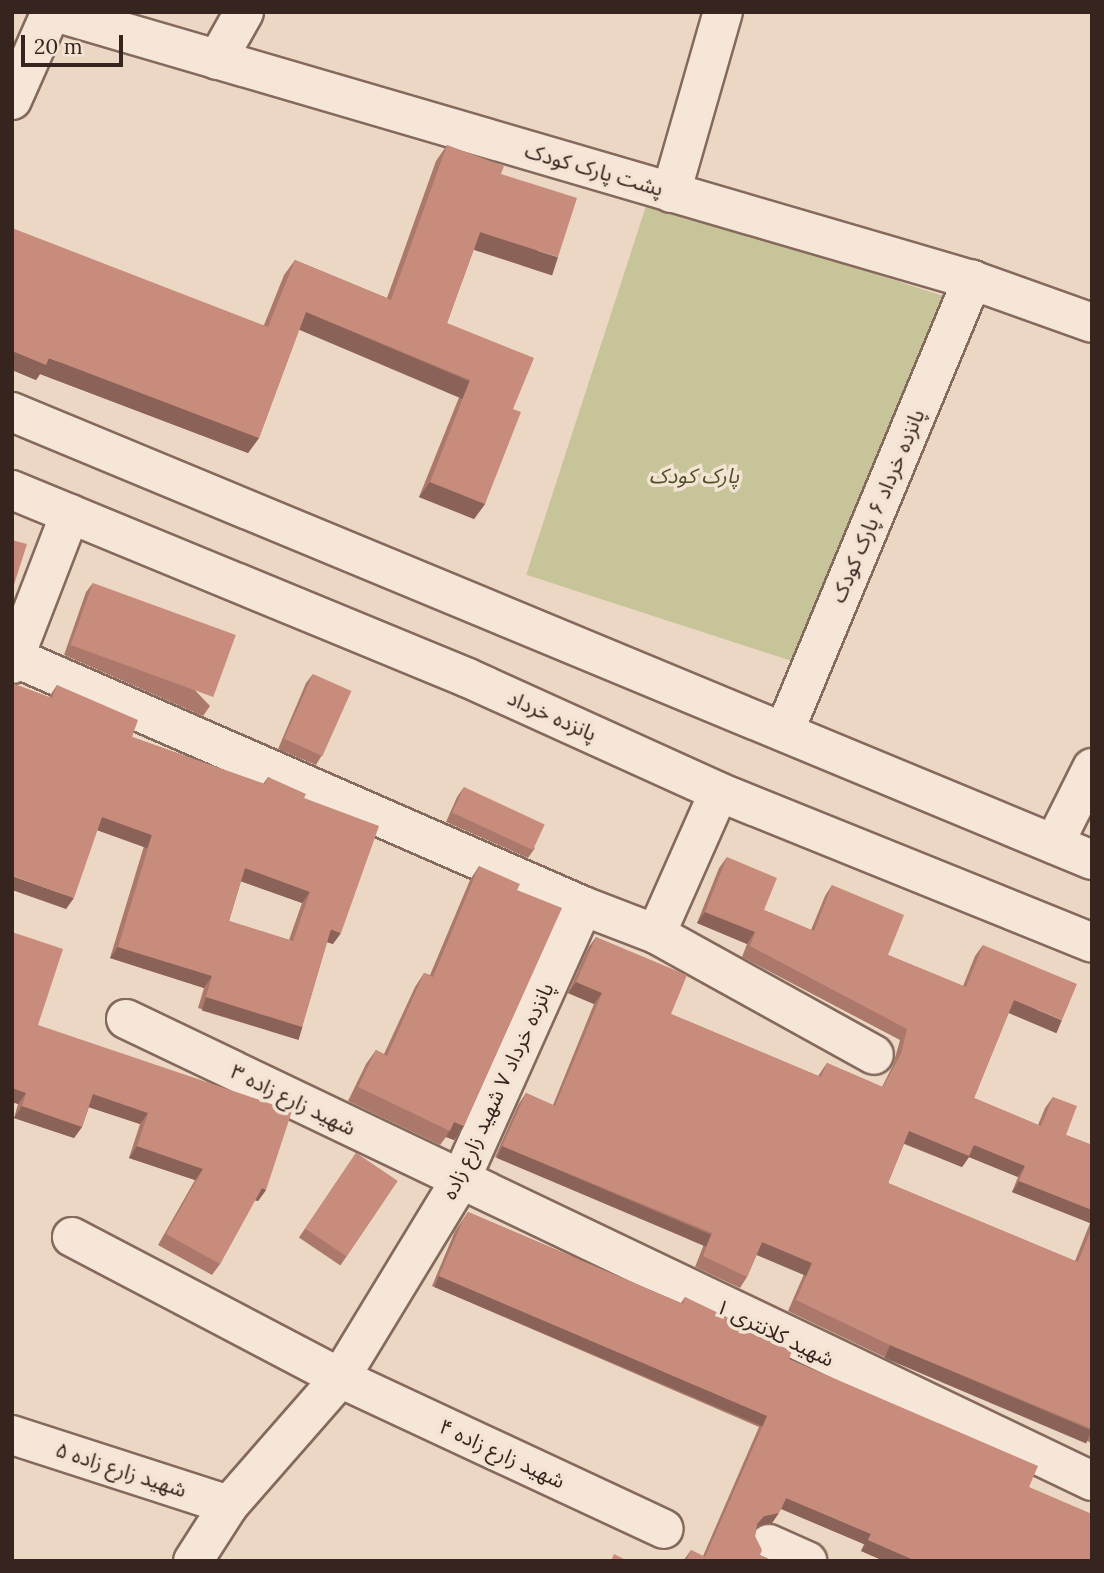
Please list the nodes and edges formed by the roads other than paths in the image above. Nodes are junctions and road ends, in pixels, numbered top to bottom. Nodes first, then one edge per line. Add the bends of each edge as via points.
1 (53, 12) edge
2 (244, 12) edge
3 (723, 12) edge
4 (217, 60) junction
5 (12, 100) edge
6 (671, 192) junction
7 (972, 281) junction
8 (1092, 324) edge
9 (12, 412) edge
10 (12, 490) edge
11 (70, 514) junction
12 (14, 661) edge
13 (784, 732) junction
14 (1092, 768) edge
15 (719, 792) junction
16 (1054, 844) junction
17 (1092, 860) edge
18 (583, 906) junction
19 (656, 934) junction
20 (1092, 943) edge
21 (126, 1019) dead end
22 (874, 1055) dead end
23 (460, 1181) junction
24 (72, 1237) dead end
25 (340, 1378) junction
26 (12, 1435) edge
27 (1092, 1481) edge
28 (229, 1505) junction
29 (664, 1529) dead end
30 (769, 1544) dead end
31 (193, 1561) edge
32 (807, 1561) edge

1 - 4 street, پشت پارک کودک
1 - 5 street
2 - 4 street
3 - 6 street
4 - 6 street, پشت پارک کودک
6 - 7 street, پشت پارک کودک
7 - 8 street, پشت پارک کودک
7 - 13 street, پانزده خرداد ۶ پارک کودک
9 - 13 street
10 - 11 street, پانزده خرداد
11 - 12 street
11 - 15 street, پانزده خرداد via 468,678
12 - 18 street
13 - 16 street
14 - 16 street
15 - 19 street
15 - 20 street, پانزده خرداد
16 - 17 street
18 - 19 street
18 - 23 street, پانزده خرداد ۷ شهید زارع زاده
19 - 22 street
21 - 23 street, شهید زارع زاده ۳
23 - 25 street, پانزده خرداد ۷ شهید زارع زاده
23 - 27 street, شهید کلانتری ۱
24 - 25 street, شهید زارع زاده ۴
25 - 28 street, پانزده خرداد ۷ شهید زارع زاده
25 - 29 street, شهید زارع زاده ۴
26 - 28 street, شهید زارع زاده ۵
28 - 31 street, پانزده خرداد ۷ شهید زارع زاده
30 - 32 street

